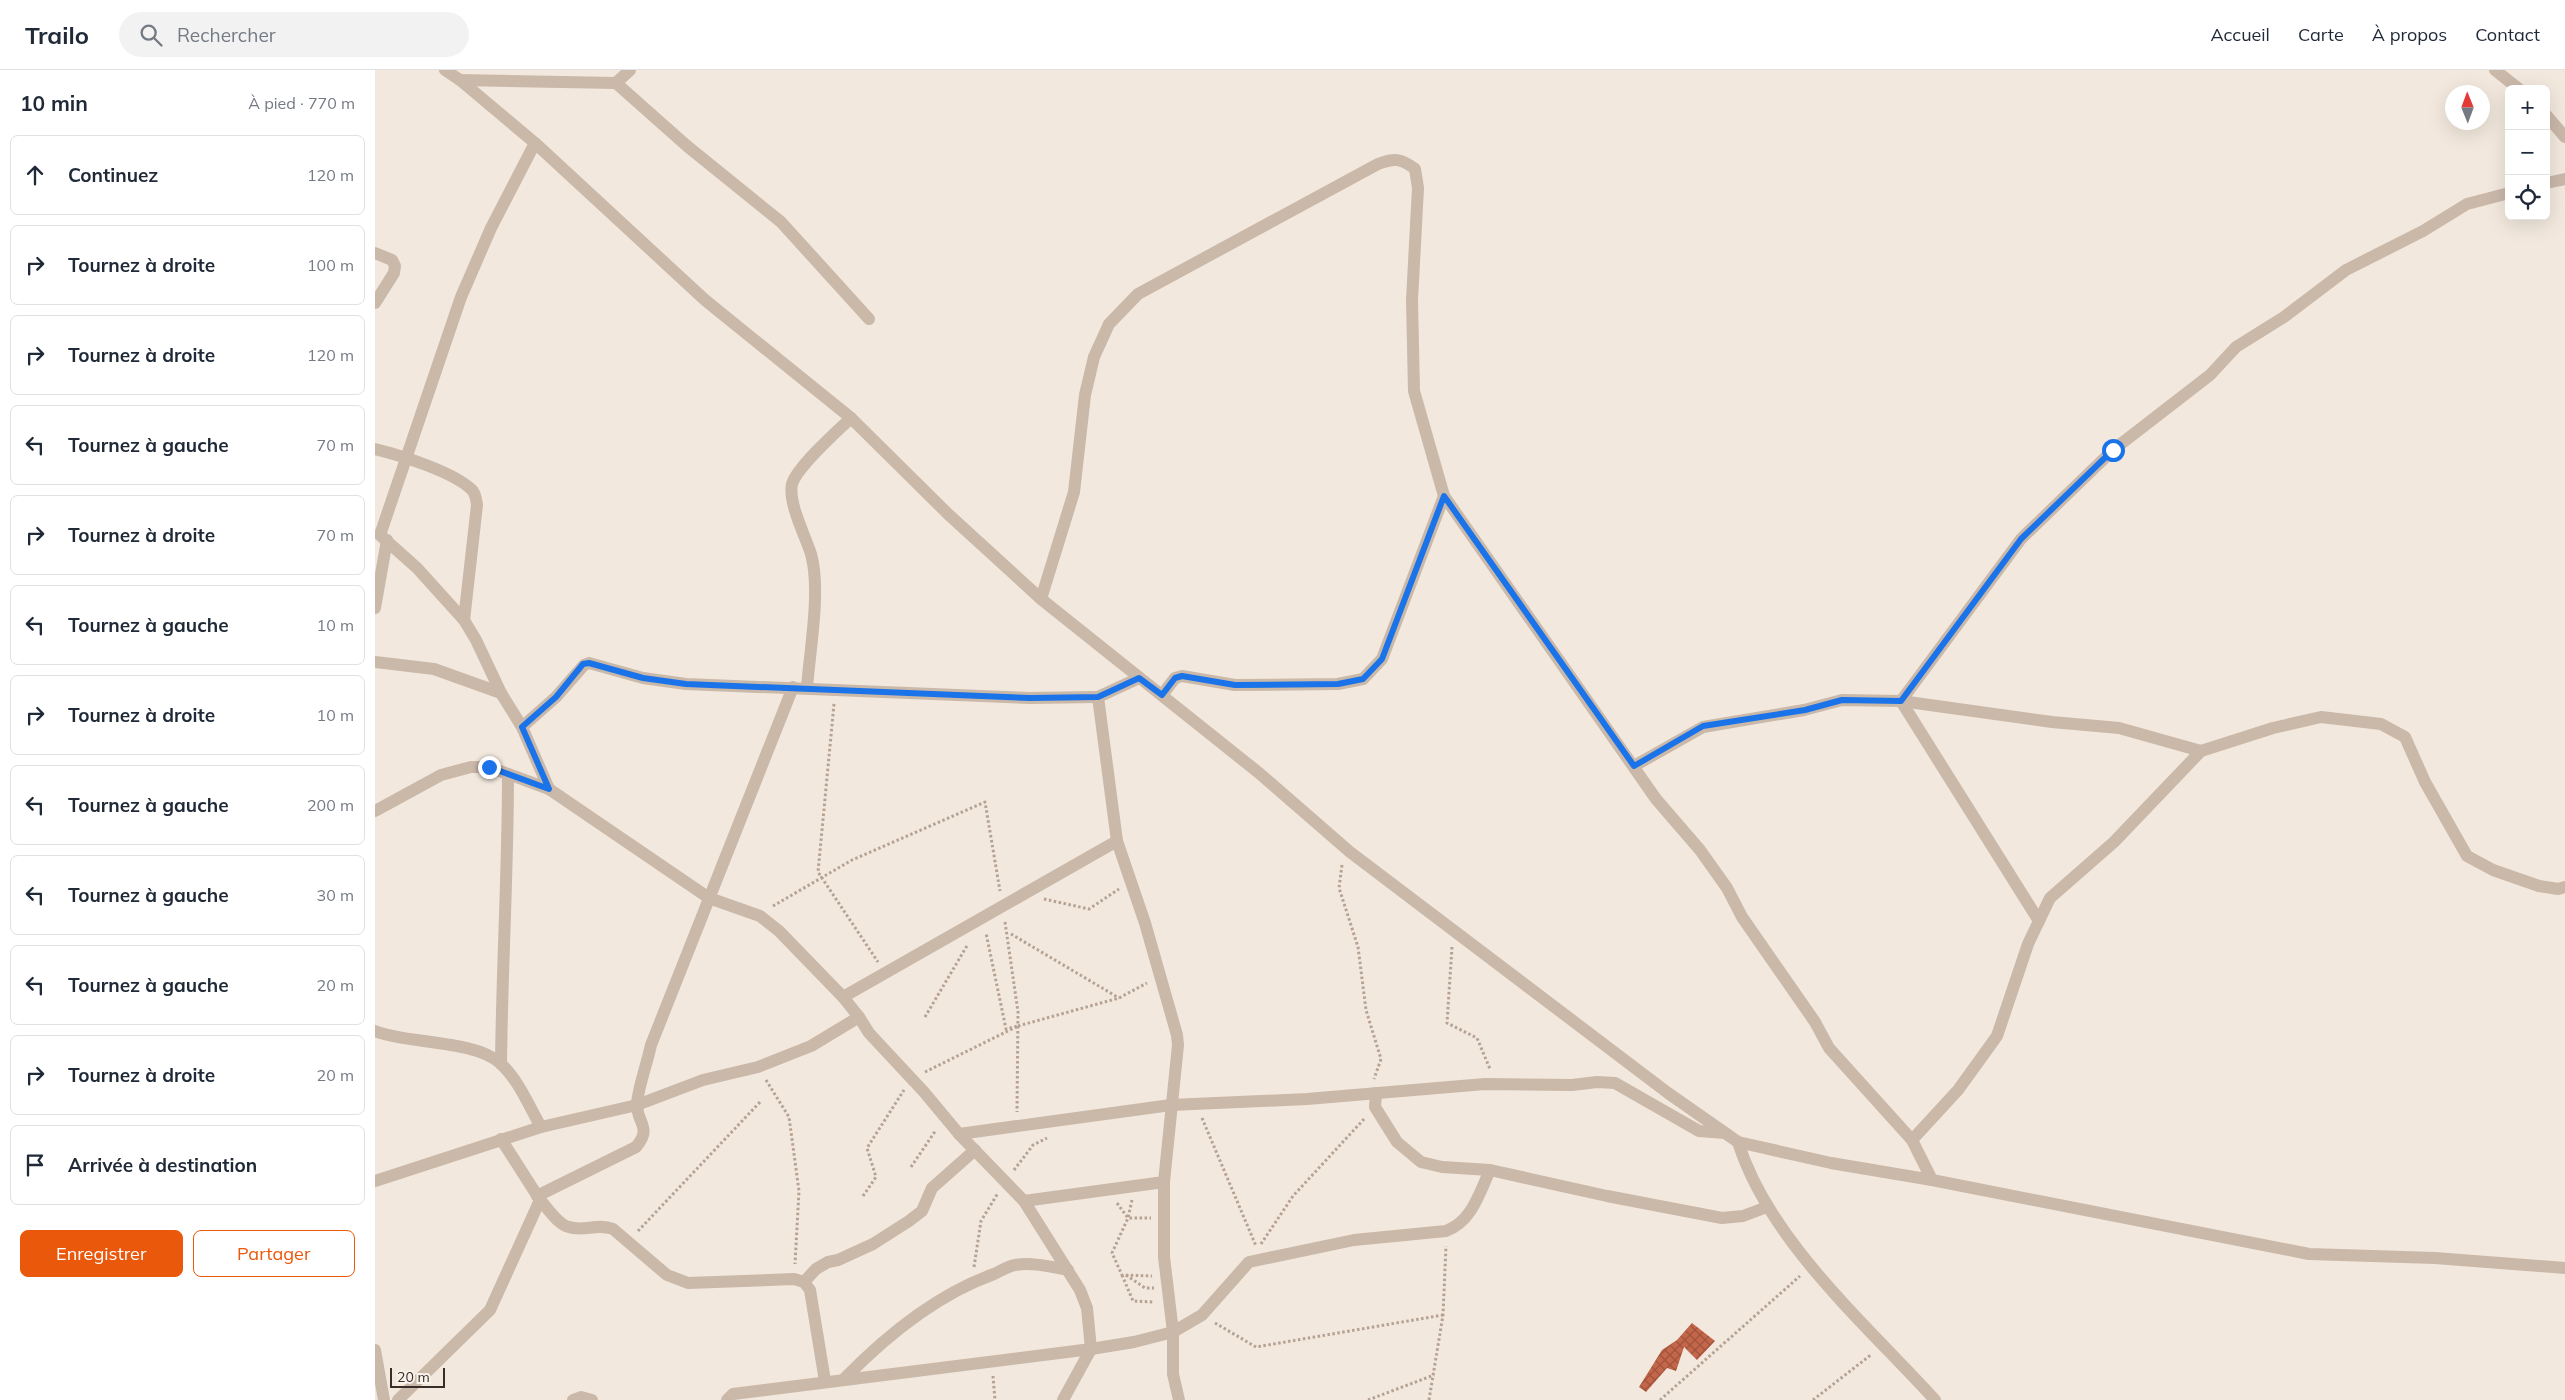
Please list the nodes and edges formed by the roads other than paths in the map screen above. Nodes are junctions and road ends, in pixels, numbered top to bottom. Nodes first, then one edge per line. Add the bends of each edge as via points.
1 (445, 70) edge
2 (630, 70) edge
3 (2495, 70) edge
4 (460, 80) junction
5 (616, 83) junction
6 (2514, 85) edge
7 (2550, 119) edge
8 (2565, 137) edge
9 (535, 143) junction
10 (2565, 179) edge
11 (2550, 182) edge
12 (2505, 194) edge
13 (375, 253) edge
14 (375, 303) edge
15 (869, 319) dead end
16 (851, 418) junction
17 (375, 449) edge
18 (406, 456) junction
19 (1444, 496) junction
20 (381, 535) edge
21 (1041, 599) junction
22 (375, 608) edge
23 (464, 620) junction
24 (375, 662) edge
25 (1139, 678) junction
26 (793, 687) junction
27 (807, 687) junction
28 (501, 693) junction
29 (1162, 695) junction
30 (1098, 697) junction
31 (1901, 701) junction
32 (522, 727) junction
33 (2201, 751) junction
34 (1634, 766) junction
35 (508, 774) junction
36 (549, 789) junction
37 (375, 811) edge
38 (1117, 841) junction
39 (2565, 887) edge
40 (709, 898) junction
41 (2039, 921) junction
42 (843, 997) junction
43 (859, 1017) junction
44 (375, 1031) edge
45 (501, 1064) junction
46 (1375, 1087) junction
47 (637, 1105) junction
48 (1171, 1105) junction
49 (541, 1127) junction
50 (1725, 1133) junction
51 (959, 1134) junction
52 (501, 1139) junction
53 (1912, 1140) junction
54 (1738, 1142) junction
55 (975, 1150) junction
56 (1490, 1170) junction
57 (1932, 1180) junction
58 (375, 1181) edge
59 (1164, 1182) junction
60 (539, 1198) junction
61 (1024, 1202) junction
62 (1767, 1207) junction
63 (2565, 1268) edge
64 (1069, 1270) junction
65 (799, 1281) junction
66 (1173, 1332) junction
67 (1091, 1349) junction
68 (375, 1350) edge
69 (845, 1378) junction
70 (825, 1381) junction
71 (384, 1400) edge
72 (397, 1400) edge
73 (573, 1400) edge
74 (592, 1400) edge
75 (727, 1400) edge
76 (1063, 1400) edge
77 (1179, 1400) edge
78 (1934, 1400) edge

1 - 4 street
2 - 5 street
3 - 6 street
4 - 5 street
4 - 9 street
5 - 15 street via 781,222
7 - 8 street
9 - 16 street via 705,300
9 - 18 street via 491,228 461,297
10 - 11 street
12 - 31 street via 2467,204 2423,231 2346,270 2284,317 2236,347 2210,375 2113,450 2021,539
13 - 14 street via 392,260 395,266
16 - 21 street via 948,514
16 - 27 street via 806,464 793,484 794,506 815,576
17 - 18 street
18 - 20 street
18 - 23 street via 473,490 476,495
19 - 21 street via 1414,391 1413,300 1418,188 1415,169 1403,160 1391,159 1138,294 1109,324 1094,357 1085,394 1074,492
19 - 29 street via 1382,659 1363,679 1338,684 1235,685 1182,676 1175,678
19 - 34 street
20 - 22 street
20 - 23 street via 417,568
21 - 25 street
23 - 28 street
24 - 28 street via 435,669
25 - 29 street
25 - 30 street
26 - 27 street
26 - 32 street via 686,684 643,678 589,663 583,664 556,697
26 - 40 street
27 - 30 street via 1030,698
28 - 32 street
29 - 50 street via 1345,847 1642,1074
30 - 38 street
31 - 33 street via 2119,728
31 - 34 street via 1842,700 1795,712 1703,726
31 - 41 street
32 - 36 street
33 - 39 street via 2273,728 2321,717 2381,724 2405,737 2425,782 2467,856 2493,870 2539,886
33 - 41 street via 2113,842 2050,898
34 - 53 street via 1656,799 1721,880 1741,917 1815,1022 1829,1048
35 - 36 street
35 - 37 street via 489,767 471,767 441,775
35 - 45 street
36 - 40 street
38 - 42 street
38 - 48 street via 1160,975 1178,1045
40 - 42 street via 760,916 779,931
40 - 47 street via 651,1045
41 - 53 street via 2024,953 1997,1036 1958,1090
42 - 43 street
43 - 47 street via 811,1046 757,1067 703,1080
43 - 51 street via 869,1033
44 - 45 street via 459,1047 492,1057
45 - 49 street
46 - 48 street via 1307,1099
46 - 50 street via 1615,1084 1699,1131
46 - 56 street via 1375,1107 1397,1142 1421,1162 1442,1167
47 - 49 street
47 - 60 street via 645,1128 642,1140 635,1147
48 - 51 street
48 - 59 street
49 - 52 street
50 - 54 street
51 - 55 street
52 - 58 street
52 - 60 street
53 - 57 street
54 - 57 street via 1831,1163
54 - 62 street via 1745,1164
55 - 61 street
55 - 65 street via 931,1188 922,1211 909,1221 873,1244 828,1262
56 - 62 street via 1722,1218 1743,1216
56 - 66 street via 1468,1217 1459,1226 1446,1231 1354,1240 1249,1262 1202,1315
57 - 63 street via 2309,1254 2435,1258
59 - 61 street
59 - 66 street via 1167,1276
60 - 65 street via 569,1228 603,1226 613,1229 676,1280 688,1283
60 - 72 street via 490,1310
61 - 64 street
62 - 78 street via 1811,1266
64 - 67 street via 1087,1308
64 - 69 street via 1038,1264 1014,1265 970,1282 871,1352
65 - 70 street via 809,1290
66 - 67 street
66 - 77 street via 1173,1374
67 - 69 street
67 - 76 street
68 - 71 street
69 - 70 street
70 - 75 street via 733,1394
73 - 74 street via 581,1397

